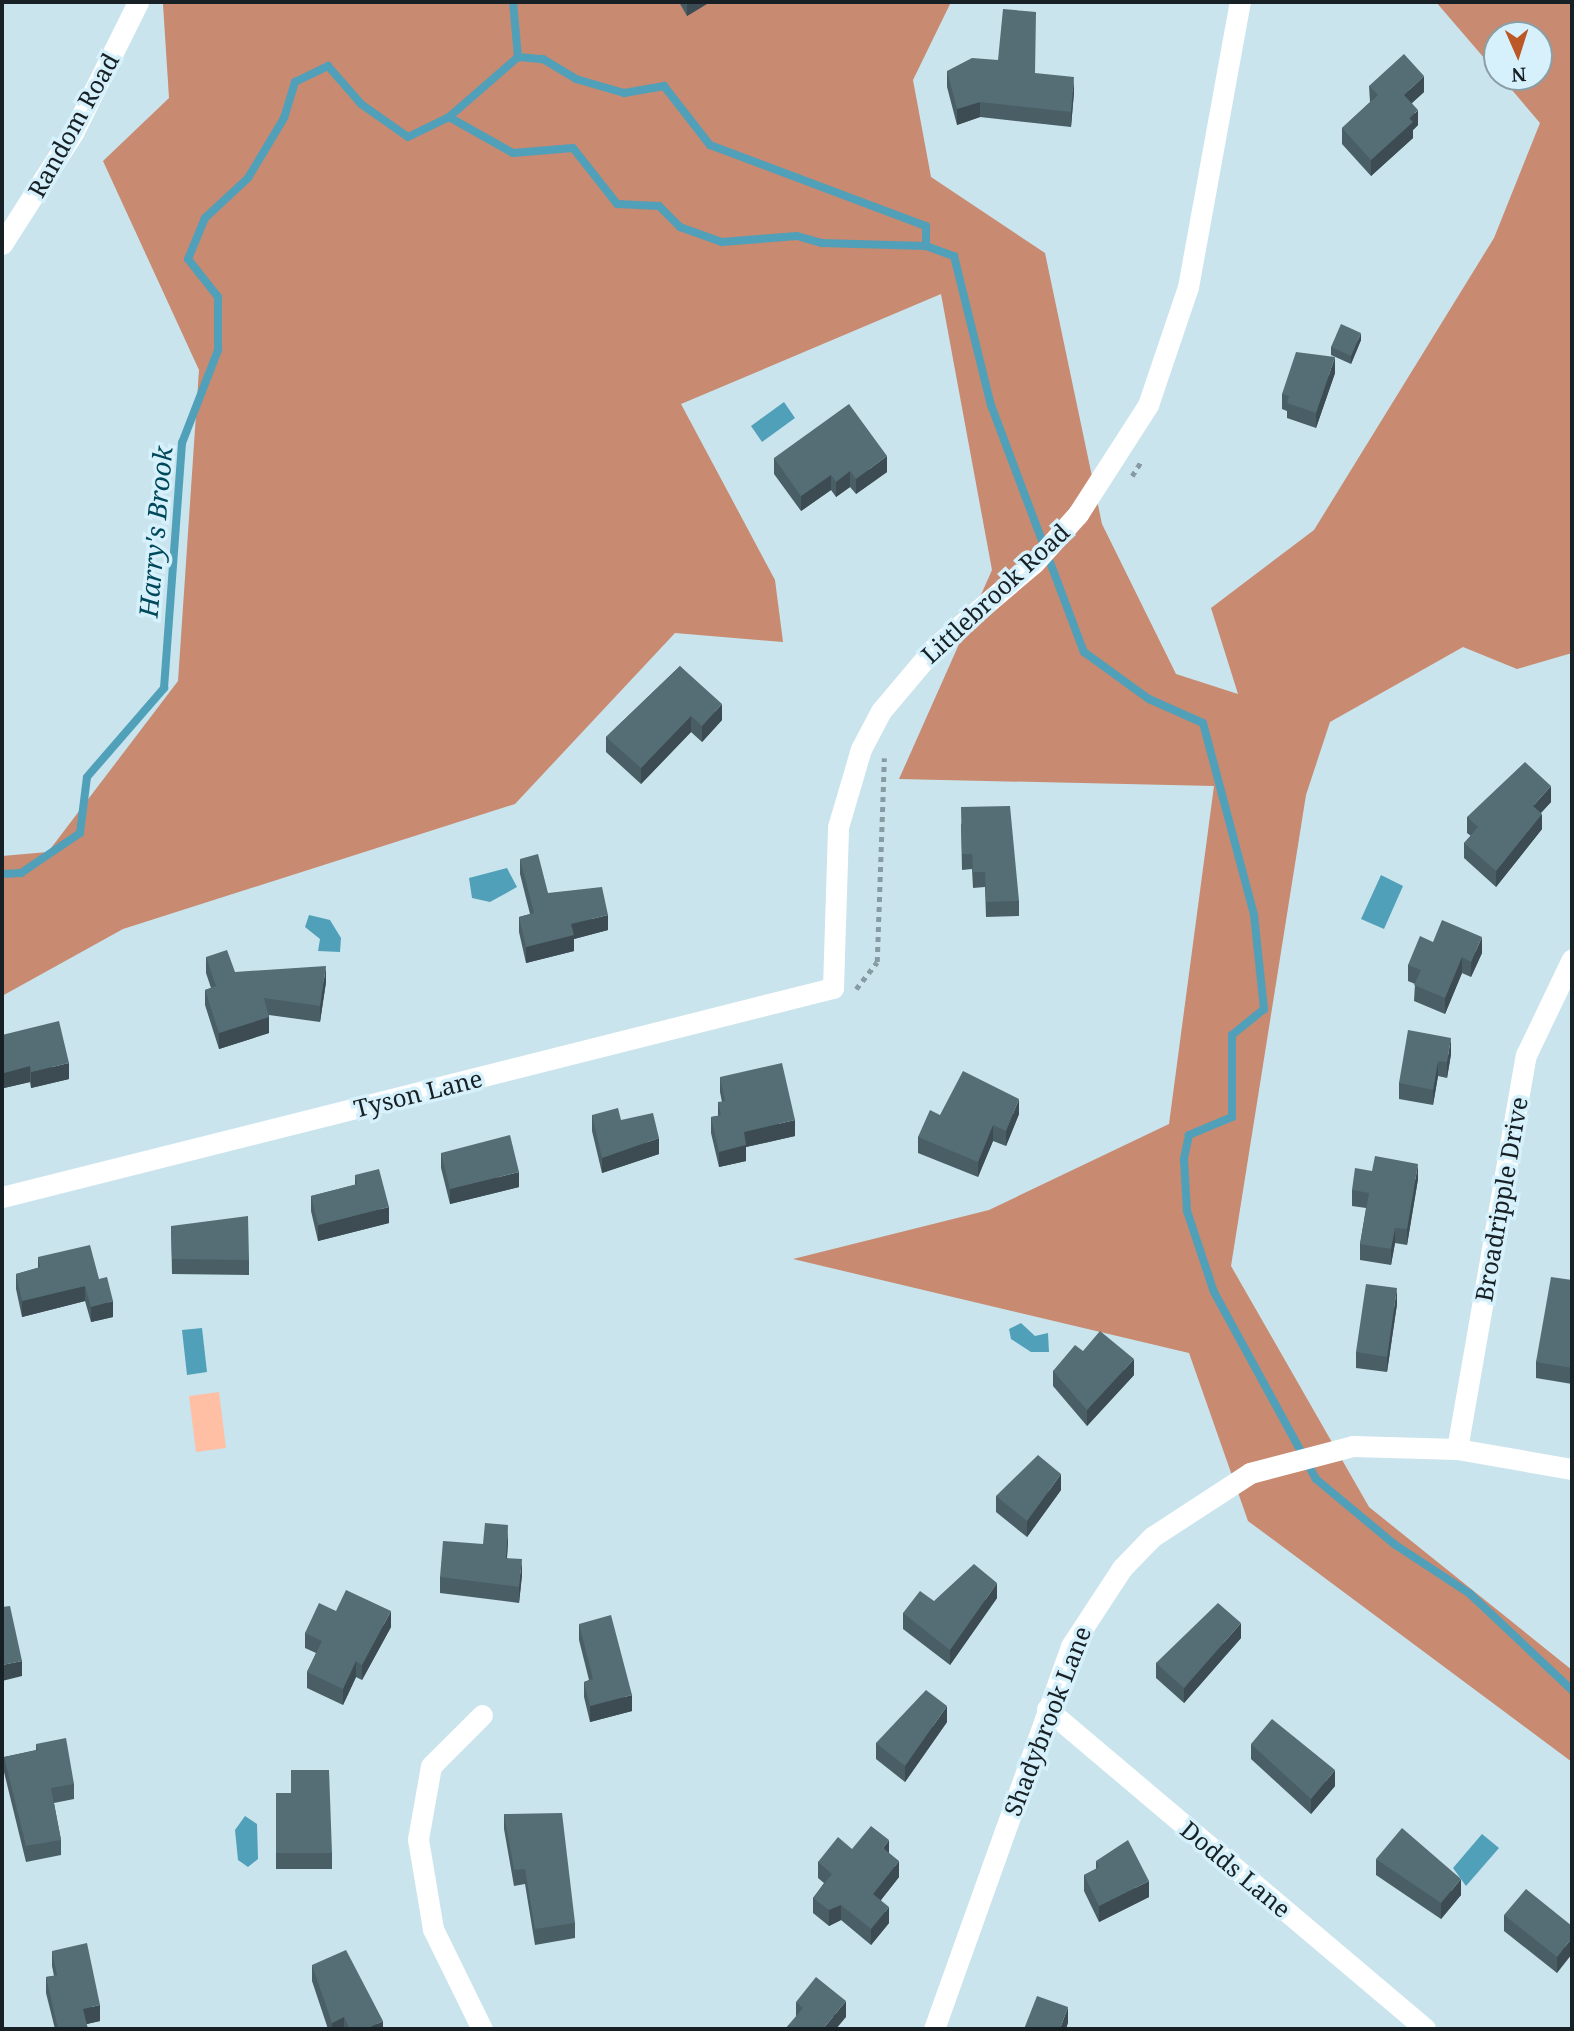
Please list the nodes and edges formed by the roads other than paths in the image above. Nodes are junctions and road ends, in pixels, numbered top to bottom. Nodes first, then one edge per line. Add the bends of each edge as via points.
1 (138, 2) edge
2 (1240, 2) edge
3 (2, 244) edge
4 (1572, 959) edge
5 (838, 993) joint
6 (2, 1197) edge
7 (1457, 1449) junction
8 (1572, 1469) edge
9 (1047, 1709) junction
10 (482, 1715) dead end
11 (482, 2029) edge
12 (934, 2029) edge
13 (1425, 2029) edge

1 - 3 street, Random Road via 55,164
2 - 5 street, Littlebrook Road via 1171,348 1118,459 1034,563 906,677 861,749 838,827
4 - 7 street, Broadripple Drive via 1526,1055
5 - 6 street, Tyson Lane
7 - 8 street, Shadybrook Lane
7 - 9 street, Shadybrook Lane via 1396,1444 1327,1450 1250,1473 1152,1536 1092,1608
9 - 12 street, Shadybrook Lane
9 - 13 street, Dodds Lane
10 - 11 street via 432,1766 418,1839 433,1929

